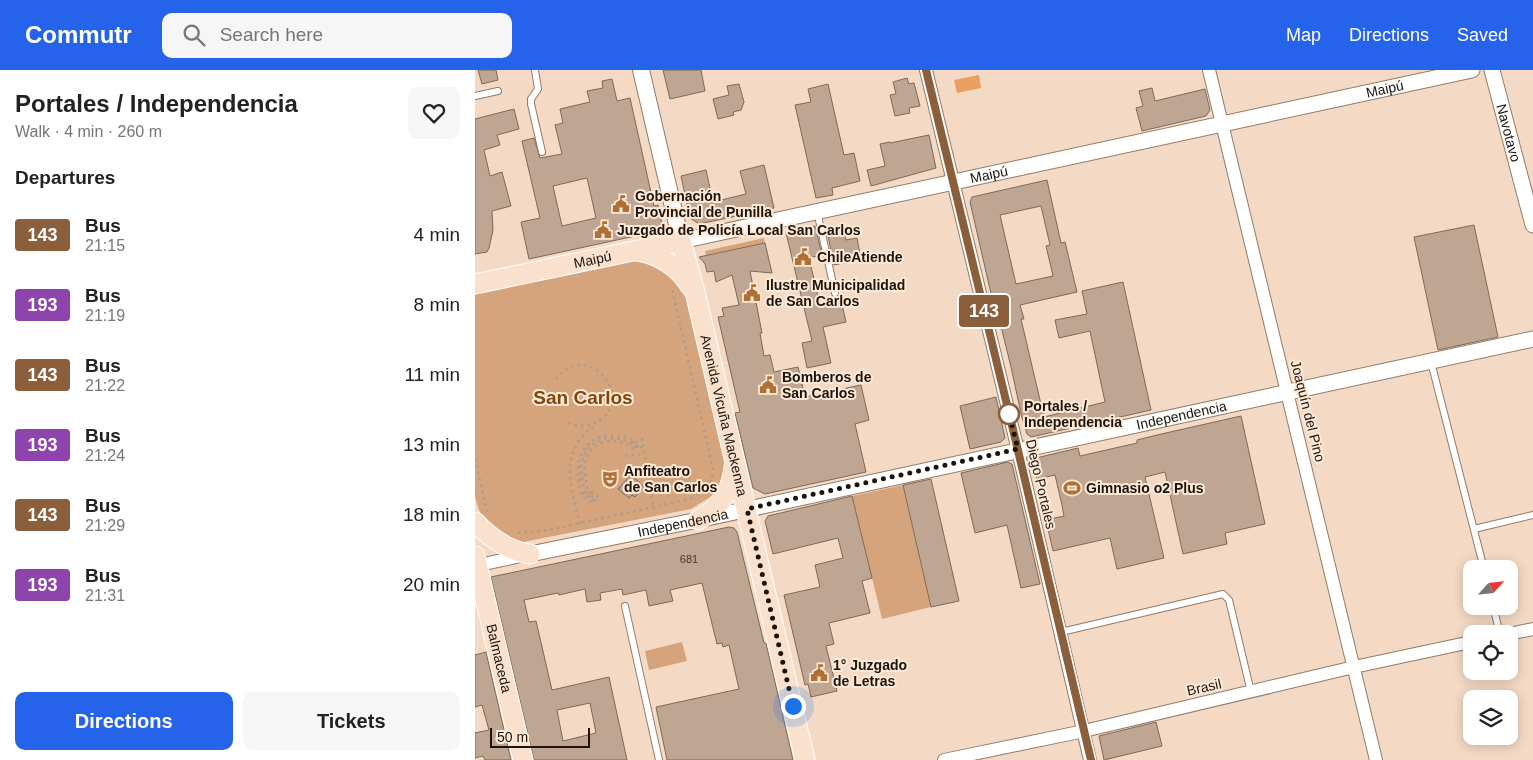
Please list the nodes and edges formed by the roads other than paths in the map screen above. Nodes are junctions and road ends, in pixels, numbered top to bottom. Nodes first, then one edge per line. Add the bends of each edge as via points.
1 (535, 70) edge
2 (641, 70) edge
3 (926, 70) edge
4 (1209, 70) edge
5 (1472, 70) edge
6 (1492, 70) edge
7 (498, 91) dead end
8 (475, 96) edge
9 (1221, 124) junction
10 (542, 152) dead end
11 (952, 182) junction
12 (817, 211) junction
13 (1533, 225) edge
14 (681, 241) junction
15 (632, 250) junction
16 (475, 284) edge
17 (695, 292) junction
18 (835, 293) dead end
19 (1533, 339) edge
20 (1431, 361) junction
21 (1287, 392) junction
22 (1018, 449) junction
23 (733, 453) junction
24 (747, 509) junction
25 (1533, 515) edge
26 (482, 519) edge
27 (698, 520) junction
28 (1473, 528) junction
29 (530, 554) junction
30 (1482, 560) edge
31 (476, 562) edge
32 (625, 606) dead end
33 (1533, 629) edge
34 (1061, 632) junction
35 (1518, 632) edge
36 (1463, 644) edge
37 (1354, 667) junction
38 (1251, 692) junction
39 (1084, 731) junction
40 (523, 760) edge
41 (659, 760) edge
42 (805, 760) edge
43 (943, 760) edge
44 (1091, 760) edge
45 (1376, 760) edge

1 - 10 lane via 538,89 531,104
2 - 14 main road, Avenida Vicuña Mackenna
3 - 11 street, Diego Portales
4 - 9 street, Joaquín del Pino
5 - 9 street, Maipú
6 - 13 street, Navotavo
7 - 8 lane
9 - 11 street, Maipú
9 - 21 street, Joaquín del Pino
11 - 12 street, Maipú
11 - 22 street, Diego Portales
12 - 14 street, Maipú
12 - 18 lane
14 - 15 main road, Maipú
14 - 17 main road, Avenida Vicuña Mackenna
15 - 16 main road, Maipú
15 - 17 main road via 651,254 669,263
17 - 23 main road, Avenida Vicuña Mackenna
19 - 20 street, Independencia
20 - 21 street, Independencia
20 - 28 lane
21 - 22 street, Independencia
21 - 37 street, Joaquín del Pino
22 - 24 street, Independencia
22 - 34 street, Diego Portales
23 - 24 main road, Avenida Vicuña Mackenna
23 - 27 main road via 733,474 726,495 714,510
24 - 27 street, Independencia
24 - 42 main road, Avenida Vicuña Mackenna
25 - 28 lane
26 - 29 main road via 491,537
27 - 29 street, Independencia
28 - 30 lane
29 - 31 street, Independencia
31 - 40 main road, Balmaceda
32 - 41 lane
33 - 35 street
34 - 38 lane via 1223,594 1229,600
34 - 39 street, Diego Portales
36 - 37 street, Brasil
37 - 38 street, Brasil
37 - 45 street, Joaquín del Pino
38 - 39 street, Brasil
39 - 43 street, Brasil
39 - 44 street, Diego Portales

